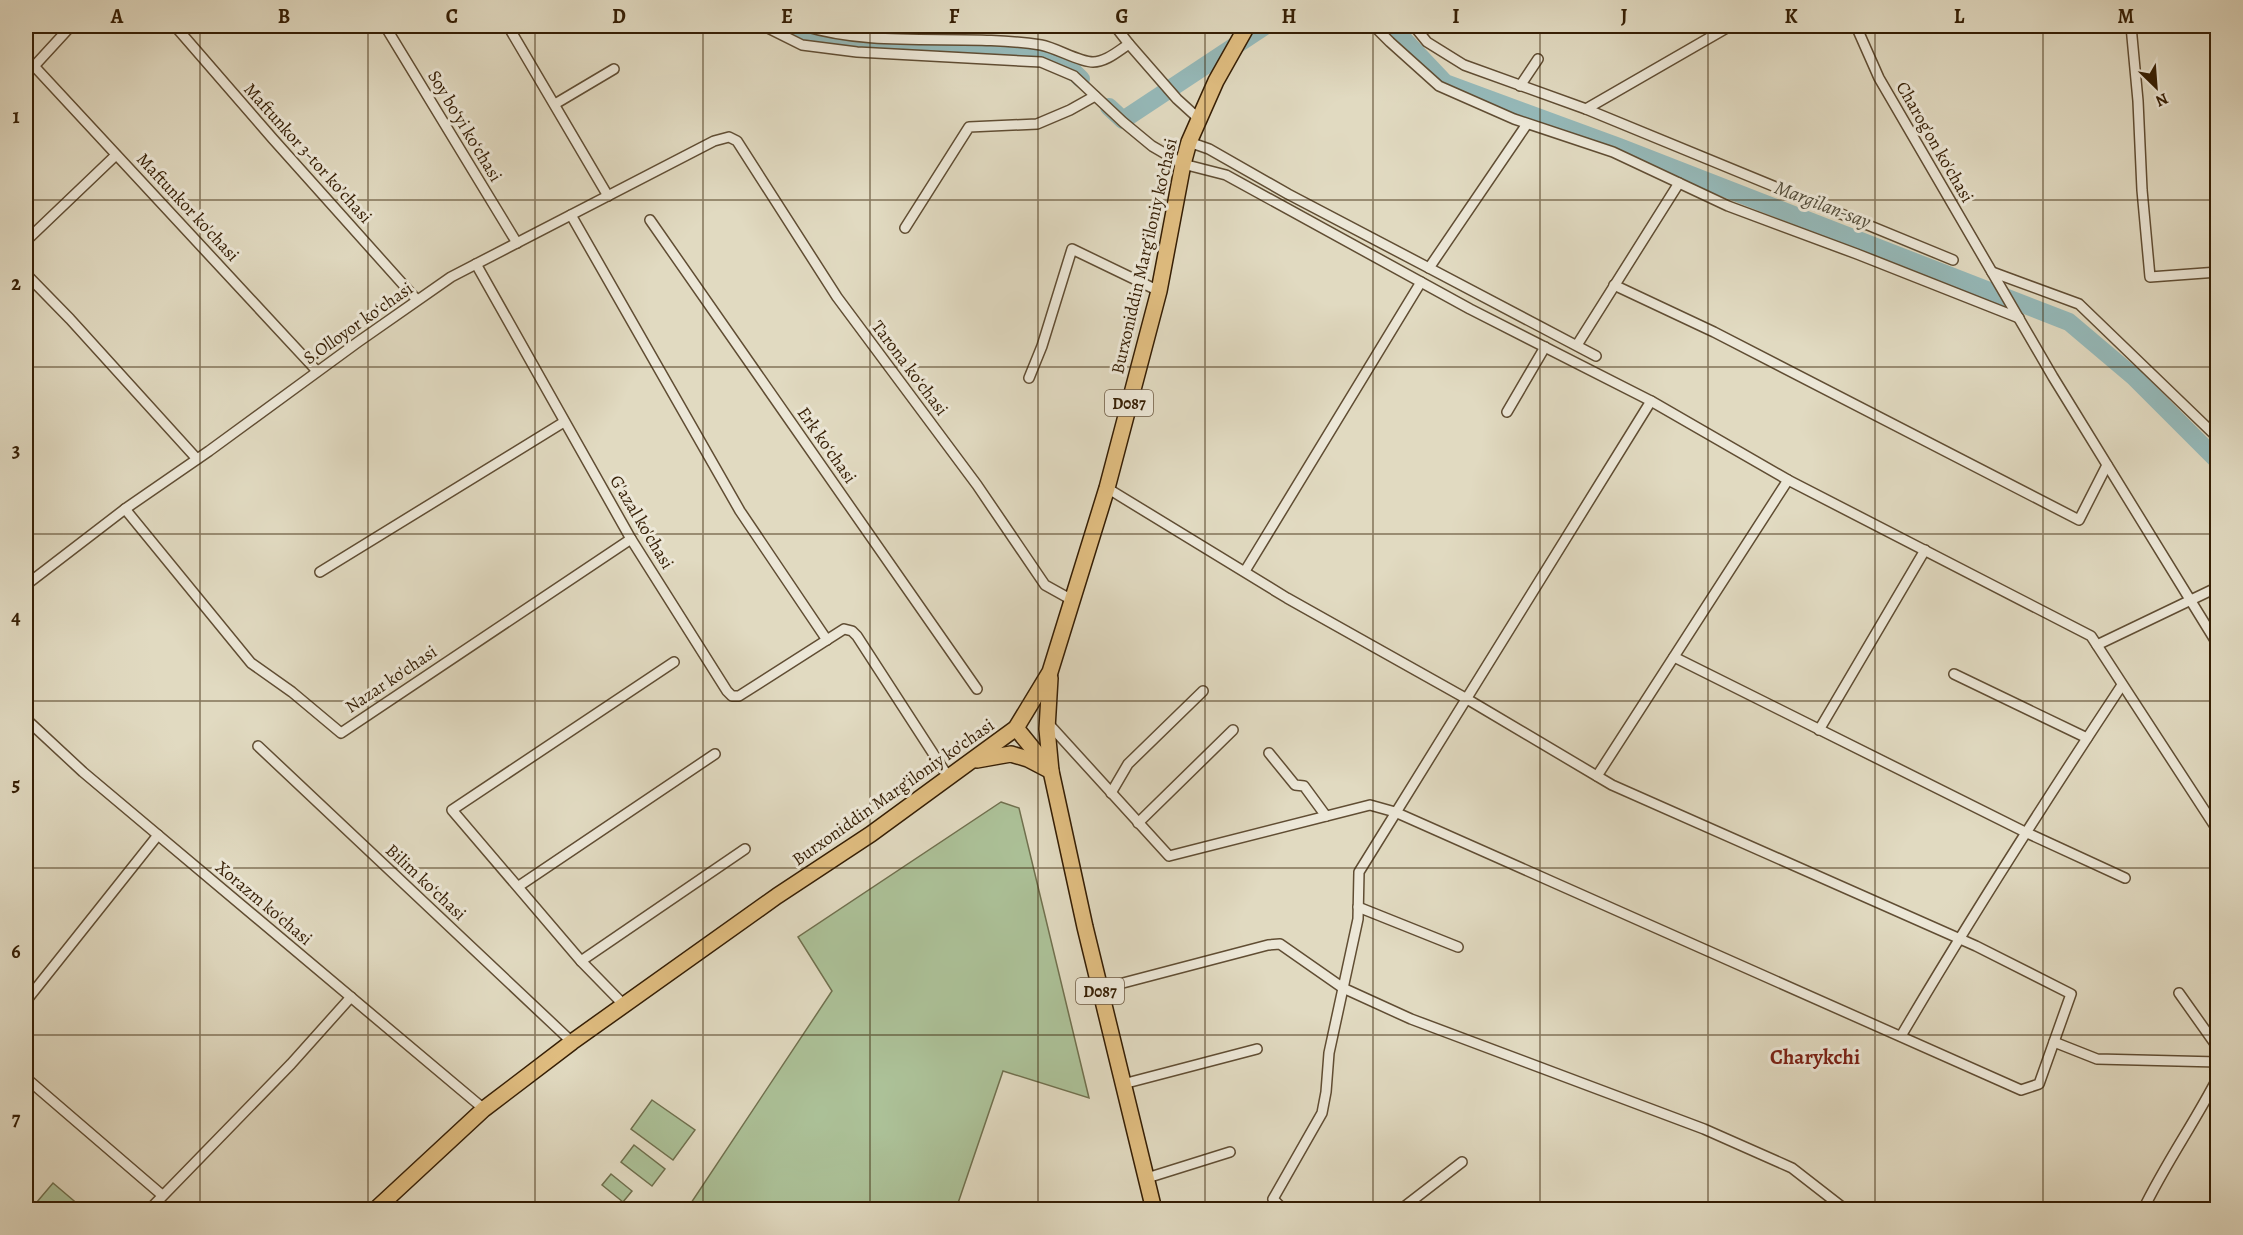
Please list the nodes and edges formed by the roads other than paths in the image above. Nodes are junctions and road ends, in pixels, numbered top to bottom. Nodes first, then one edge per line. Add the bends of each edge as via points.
1 (71, 26) edge
2 (175, 26) edge
3 (386, 26) edge
4 (508, 26) edge
5 (764, 26) edge
6 (804, 26) edge
7 (1115, 26) edge
8 (1247, 26) edge
9 (1374, 26) edge
10 (1414, 26) edge
11 (1730, 26) edge
12 (1856, 26) edge
13 (2131, 26) edge
14 (1129, 44) junction
15 (1538, 59) dead end
16 (34, 66) junction
17 (614, 69) dead end
18 (26, 75) edge
19 (1520, 86) junction
20 (1095, 96) junction
21 (555, 104) junction
22 (1586, 109) junction
23 (1199, 118) junction
24 (1527, 124) junction
25 (737, 141) joint
26 (1189, 142) junction
27 (116, 155) junction
28 (1183, 164) junction
29 (1679, 183) junction
30 (608, 196) junction
31 (571, 215) junction
32 (650, 220) dead end
33 (905, 228) dead end
34 (26, 241) edge
35 (517, 243) junction
36 (1953, 260) dead end
37 (476, 264) junction
38 (1429, 268) junction
39 (1992, 272) junction
40 (2217, 272) edge
41 (26, 274) edge
42 (1421, 282) junction
43 (1614, 285) junction
44 (1159, 291) junction
45 (417, 300) junction
46 (2019, 318) junction
47 (1576, 345) junction
48 (1545, 347) junction
49 (1596, 356) dead end
50 (317, 371) junction
51 (1029, 378) dead end
52 (1651, 401) junction
53 (1507, 412) dead end
54 (564, 422) junction
55 (2217, 438) edge
56 (197, 459) junction
57 (2107, 465) junction
58 (1788, 480) junction
59 (1107, 488) junction
60 (125, 509) junction
61 (631, 539) junction
62 (1926, 550) junction
63 (1245, 571) junction
64 (320, 572) dead end
65 (26, 585) edge
66 (2217, 587) edge
67 (1072, 600) junction
68 (2190, 600) junction
69 (827, 640) junction
70 (2097, 645) junction
71 (2217, 645) edge
72 (1674, 657) junction
73 (674, 663) dead end
74 (1050, 672) junction
75 (1954, 674) dead end
76 (2122, 685) junction
77 (977, 689) dead end
78 (1203, 692) dead end
79 (1467, 699) junction
80 (26, 719) edge
81 (1047, 722) junction
82 (1016, 728) junction
83 (1233, 730) dead end
84 (1819, 730) junction
85 (2087, 738) junction
86 (258, 746) dead end
87 (1269, 753) dead end
88 (715, 754) dead end
89 (974, 760) junction
90 (1051, 771) junction
91 (1598, 777) junction
92 (949, 778) junction
93 (1111, 793) junction
94 (1395, 812) junction
95 (1326, 816) junction
96 (1138, 823) junction
97 (2217, 831) edge
98 (2025, 832) junction
99 (158, 835) junction
100 (745, 849) dead end
101 (2125, 878) dead end
102 (519, 886) junction
103 (1358, 907) junction
104 (1958, 938) junction
105 (1458, 947) dead end
106 (581, 961) junction
107 (1343, 988) junction
108 (1100, 989) junction
109 (2180, 993) dead end
110 (351, 997) junction
111 (26, 1001) edge
112 (623, 1004) junction
113 (1901, 1036) junction
114 (572, 1042) junction
115 (2054, 1042) junction
116 (1257, 1048) dead end
117 (2217, 1048) edge
118 (2217, 1062) edge
119 (2217, 1077) edge
120 (26, 1078) edge
121 (1123, 1084) junction
122 (484, 1109) junction
123 (1230, 1152) dead end
124 (1462, 1162) dead end
125 (1147, 1178) junction
126 (162, 1195) junction
127 (149, 1209) edge
128 (375, 1209) edge
129 (1154, 1209) edge
130 (1284, 1209) edge
131 (1400, 1209) edge
132 (1846, 1209) edge
133 (2143, 1209) edge

1 - 16 street
2 - 45 street, Maftunkor 3-tor koʼchasi
3 - 35 street, Soy boʻyi koʻchasi
4 - 21 street
5 - 20 street via 802,45 857,52 1041,62 1074,76
6 - 14 street via 866,38 1042,45 1093,62 1110,57
7 - 14 street
8 - 23 main road, Burxoniddin Marg’iloniy ko’chasi / D087
9 - 24 street via 1439,86
10 - 19 street via 1427,42 1464,65
11 - 22 street
12 - 39 street, Charog'on ko'chasi via 1879,78
13 - 40 street via 2150,277
14 - 23 street
15 - 19 street
16 - 18 street
16 - 27 street, Maftunkor ko'chasi
17 - 21 street
19 - 22 street
20 - 28 street via 1152,146
20 - 33 street via 1037,124 969,127
21 - 30 street
22 - 36 street
23 - 26 main road, Burxoniddin Marg’iloniy ko’chasi / D087
24 - 29 street via 1613,152
24 - 38 street
25 - 30 street, S.Olloyor koʻchasi via 729,137 714,141
25 - 67 street, Tarona koʻchasi via 837,297 977,485 1045,585
26 - 28 main road, Burxoniddin Marg’iloniy ko’chasi / D087
26 - 38 street via 1209,149
27 - 34 street
27 - 50 street, Maftunkor ko'chasi
28 - 42 street via 1226,175
28 - 44 main road, Burxoniddin Marg’iloniy ko’chasi / D087
29 - 43 street
29 - 46 street via 1728,206
30 - 31 street, S.Olloyor koʻchasi
31 - 35 street, S.Olloyor koʻchasi
31 - 69 street via 740,511
32 - 77 street, Erk koʻchasi
35 - 37 street, S.Olloyor koʻchasi
37 - 45 street, S.Olloyor koʻchasi
37 - 54 street, G'azal ko'chasi
38 - 47 street
39 - 46 street, Charog'on ko'chasi
39 - 55 street via 2079,304
41 - 56 street
42 - 48 street
42 - 63 street
43 - 47 street
43 - 57 street via 2079,520
44 - 51 street via 1072,249
44 - 59 main road, Burxoniddin Marg’iloniy ko’chasi / D087
45 - 50 street, S.Olloyor koʻchasi
46 - 57 street, Charog'on ko'chasi
47 - 49 street
48 - 52 street
48 - 53 street
50 - 56 street, S.Olloyor koʻchasi
52 - 58 street
52 - 79 street
54 - 61 street, G'azal ko'chasi
54 - 64 street
56 - 60 street, S.Olloyor koʻchasi
57 - 68 street, Charog'on ko'chasi
58 - 62 street
58 - 72 street
59 - 63 street
59 - 67 main road, Burxoniddin Marg’iloniy ko’chasi / D087
60 - 61 street, Nazar ko'chasi via 251,663 340,733
60 - 65 street, S.Olloyor koʻchasi
61 - 69 street, G'azal ko'chasi via 732,696 747,692
62 - 70 street via 2091,636
62 - 84 street
63 - 79 street
66 - 68 street
67 - 74 main road, Burxoniddin Marg’iloniy ko’chasi / D087
68 - 70 street
68 - 71 street, Charog'on ko'chasi
69 - 92 street, G'azal ko'chasi via 844,629 857,636
70 - 76 street
72 - 84 street
72 - 91 street
73 - 102 street via 452,810
74 - 81 main road, D087
74 - 82 main road, Burxoniddin Marg’iloniy ko’chasi / D087
75 - 85 street
76 - 85 street
76 - 97 street
78 - 93 street via 1128,764
79 - 91 street
79 - 94 street
80 - 99 street, Xorazm ko'chasi
81 - 90 main road, D087
81 - 93 street
82 - 89 main road, Burxoniddin Marg’iloniy ko’chasi / D087
82 - 90 main road, D087
83 - 96 street
84 - 98 street
85 - 98 street
86 - 114 street, Bilim koʻchasi
87 - 95 street via 1295,785 1304,786
88 - 102 street
89 - 90 main road via 1011,754
89 - 92 main road, Burxoniddin Marg’iloniy ko’chasi
90 - 108 main road, D087
91 - 104 street
92 - 112 main road, Burxoniddin Marg’iloniy ko’chasi
93 - 96 street
94 - 95 street via 1370,805
94 - 103 street via 1359,872
94 - 113 street
95 - 96 street via 1172,856
98 - 101 street
98 - 104 street
99 - 110 street, Xorazm ko'chasi
99 - 111 street
100 - 106 street
102 - 106 street
103 - 105 street
103 - 107 street
104 - 113 street
104 - 115 street via 2071,994
106 - 112 street
107 - 108 street via 1280,944
107 - 130 street via 1329,1053 1322,1113 1273,1199
107 - 132 street via 1411,1019 1704,1129 1792,1168
108 - 121 main road, D087
109 - 117 street
110 - 122 street, Xorazm ko'chasi
110 - 126 street
112 - 114 main road, Burxoniddin Marg’iloniy ko’chasi
113 - 115 street via 2021,1090 2039,1084
114 - 122 main road, Burxoniddin Marg’iloniy ko’chasi
115 - 118 street via 2097,1059
116 - 121 street
119 - 133 street
120 - 126 street
121 - 125 main road, D087
122 - 128 main road, Burxoniddin Marg’iloniy ko’chasi
123 - 125 street
124 - 131 street
125 - 129 main road, D087
126 - 127 street

